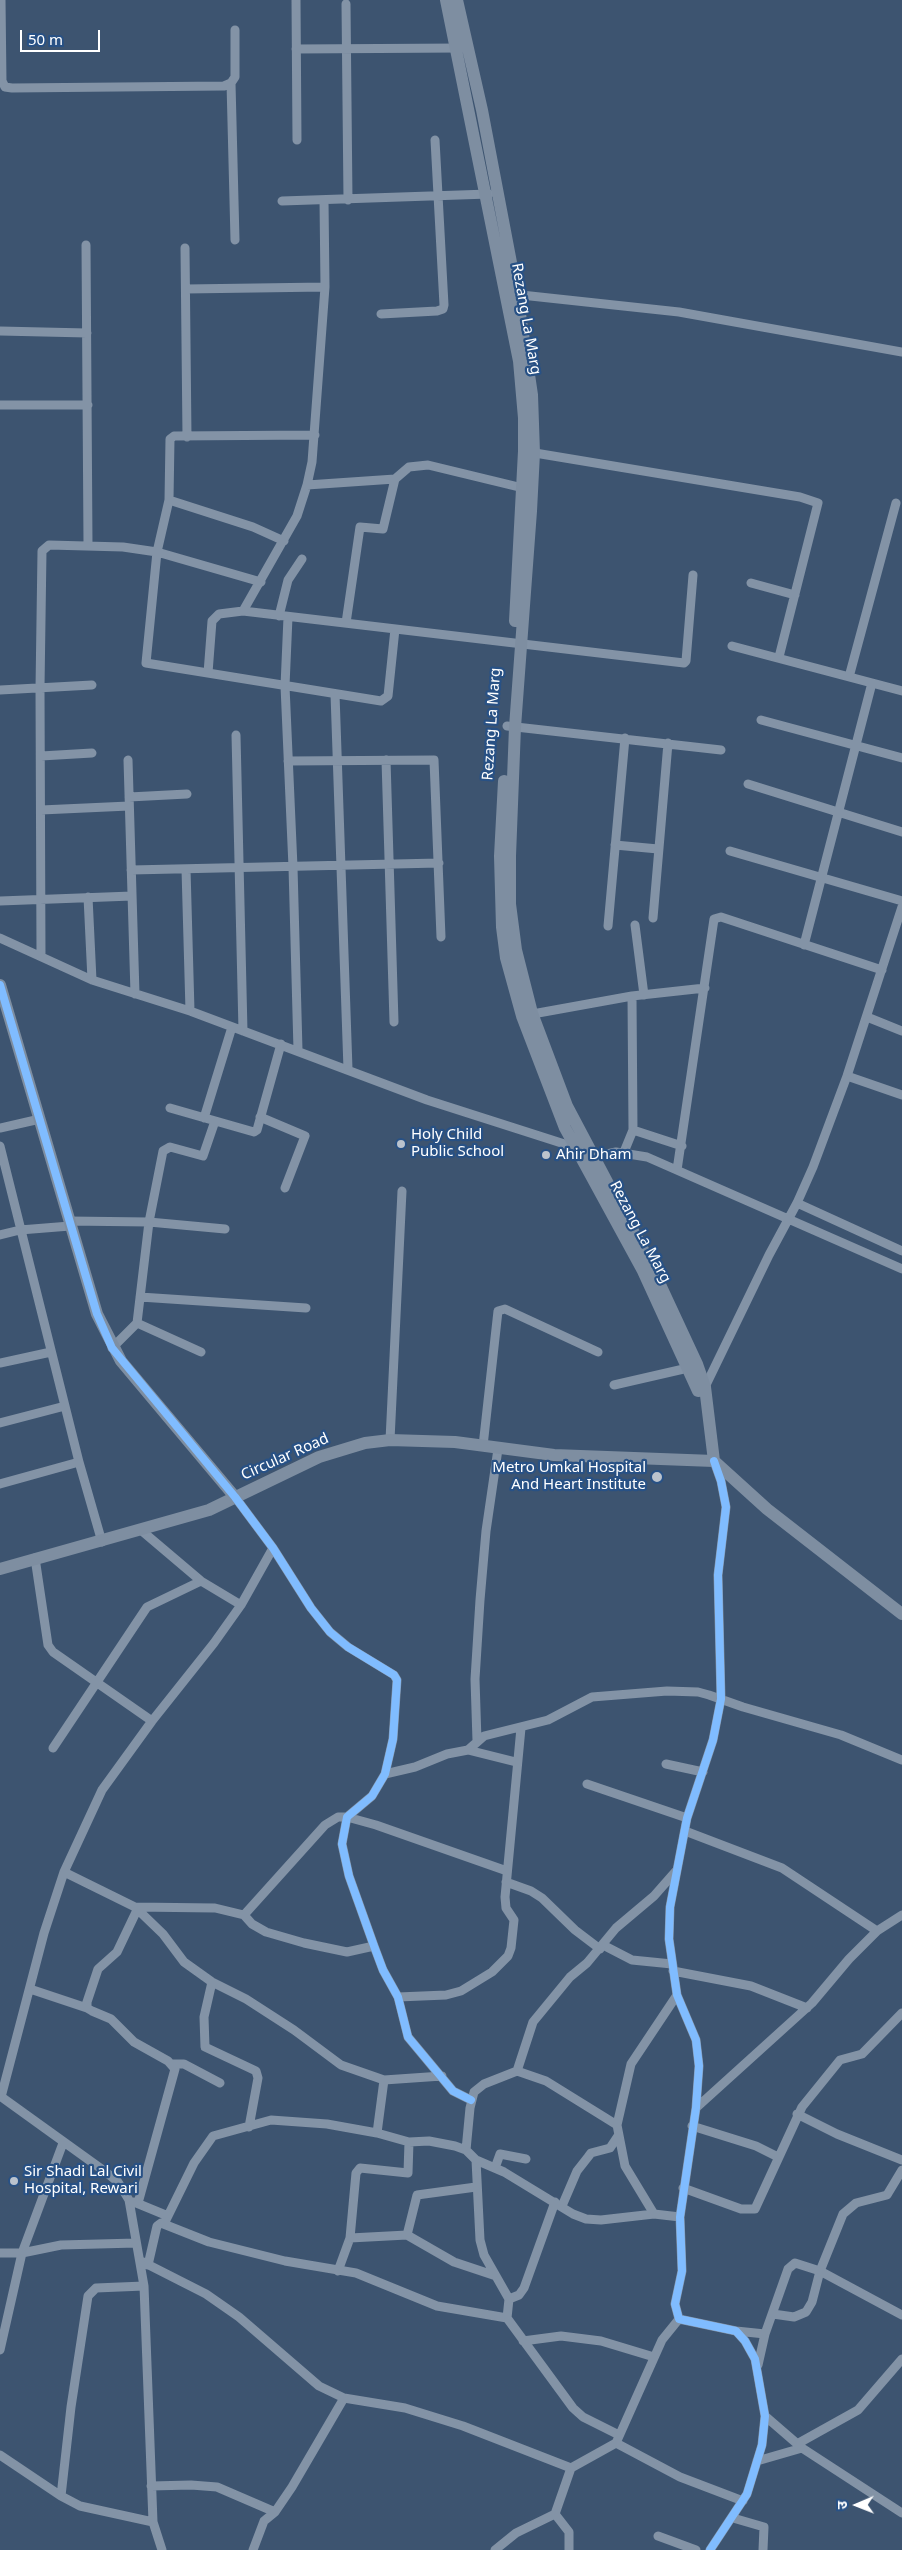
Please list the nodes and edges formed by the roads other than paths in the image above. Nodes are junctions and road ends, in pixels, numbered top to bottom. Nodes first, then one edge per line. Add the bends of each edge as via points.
1 (1, 0) edge
2 (296, 0) edge
3 (446, 0) edge
4 (457, 0) edge
5 (346, 4) dead end
6 (235, 30) dead end
7 (347, 48) junction
8 (462, 48) junction
9 (296, 49) junction
10 (231, 84) junction
11 (297, 140) dead end
12 (435, 140) dead end
13 (492, 194) junction
14 (438, 196) junction
15 (324, 200) junction
16 (348, 200) junction
17 (282, 201) dead end
18 (235, 240) dead end
19 (86, 246) dead end
20 (186, 248) dead end
21 (325, 288) junction
22 (186, 289) junction
23 (512, 294) junction
24 (382, 314) dead end
25 (0, 331) edge
26 (87, 332) junction
27 (902, 352) edge
28 (0, 405) edge
29 (88, 405) junction
30 (315, 435) junction
31 (187, 437) junction
32 (529, 452) junction
33 (395, 479) junction
34 (307, 485) junction
35 (523, 488) junction
36 (169, 500) junction
37 (896, 503) dead end
38 (284, 541) junction
39 (88, 544) junction
40 (157, 552) junction
41 (302, 559) dead end
42 (693, 575) dead end
43 (261, 582) junction
44 (751, 583) dead end
45 (795, 595) junction
46 (243, 611) junction
47 (283, 616) junction
48 (346, 623) junction
49 (395, 629) junction
50 (518, 644) junction
51 (732, 646) dead end
52 (778, 657) junction
53 (208, 673) junction
54 (849, 677) junction
55 (872, 684) junction
56 (92, 685) dead end
57 (285, 686) junction
58 (40, 688) junction
59 (0, 690) edge
60 (902, 691) edge
61 (335, 694) junction
62 (760, 720) dead end
63 (511, 727) junction
64 (236, 736) dead end
65 (625, 738) junction
66 (668, 743) junction
67 (856, 744) junction
68 (721, 750) dead end
69 (92, 754) dead end
70 (41, 756) junction
71 (902, 758) edge
72 (128, 760) dead end
73 (386, 760) junction
74 (336, 761) junction
75 (288, 762) junction
76 (748, 784) dead end
77 (187, 794) dead end
78 (129, 801) junction
79 (41, 810) junction
80 (839, 812) junction
81 (902, 832) edge
82 (615, 845) junction
83 (658, 849) junction
84 (730, 851) dead end
85 (439, 863) junction
86 (391, 865) junction
87 (340, 866) junction
88 (293, 867) junction
89 (239, 868) junction
90 (186, 869) junction
91 (131, 870) junction
92 (822, 877) junction
93 (132, 896) junction
94 (88, 897) junction
95 (41, 899) junction
96 (0, 901) edge
97 (902, 901) edge
98 (902, 907) edge
99 (653, 918) dead end
100 (635, 925) dead end
101 (608, 926) dead end
102 (898, 932) edge
103 (441, 937) dead end
104 (0, 938) edge
105 (804, 945) junction
106 (41, 956) junction
107 (882, 970) junction
108 (92, 980) junction
109 (0, 985) edge
110 (705, 988) junction
111 (135, 994) junction
112 (644, 995) junction
113 (632, 996) junction
114 (190, 1011) junction
115 (527, 1015) junction
116 (867, 1017) junction
117 (394, 1022) dead end
118 (232, 1027) junction
119 (243, 1031) junction
120 (902, 1031) edge
121 (281, 1044) junction
122 (298, 1050) junction
123 (348, 1069) junction
124 (847, 1076) junction
125 (902, 1095) edge
126 (170, 1108) dead end
127 (260, 1117) junction
128 (204, 1118) junction
129 (40, 1119) junction
130 (215, 1122) junction
131 (0, 1128) edge
132 (633, 1130) junction
133 (0, 1146) edge
134 (682, 1146) junction
135 (577, 1148) junction
136 (624, 1152) junction
137 (588, 1159) junction
138 (677, 1170) junction
139 (286, 1188) dead end
140 (402, 1192) dead end
141 (797, 1203) junction
142 (788, 1219) junction
143 (149, 1222) junction
144 (70, 1224) junction
145 (224, 1229) dead end
146 (20, 1230) junction
147 (627, 1230) junction
148 (0, 1235) edge
149 (902, 1250) edge
150 (902, 1269) edge
151 (140, 1297) junction
152 (306, 1308) dead end
153 (137, 1323) junction
154 (112, 1348) junction
155 (51, 1352) junction
156 (201, 1352) dead end
157 (598, 1352) dead end
158 (0, 1363) edge
159 (688, 1368) junction
160 (614, 1385) dead end
161 (705, 1387) junction
162 (65, 1406) junction
163 (708, 1414) junction
164 (0, 1423) edge
165 (390, 1440) junction
166 (483, 1446) junction
167 (498, 1449) junction
168 (714, 1461) junction
169 (79, 1462) junction
170 (0, 1484) edge
171 (235, 1497) junction
172 (142, 1531) junction
173 (102, 1542) junction
174 (273, 1548) junction
175 (35, 1558) junction
176 (0, 1568) edge
177 (201, 1581) junction
178 (241, 1605) junction
179 (902, 1614) edge
180 (97, 1682) junction
181 (721, 1699) junction
182 (152, 1721) junction
183 (521, 1728) junction
184 (477, 1741) junction
185 (53, 1748) dead end
186 (468, 1750) junction
187 (902, 1760) edge
188 (516, 1762) junction
189 (666, 1764) dead end
190 (702, 1772) junction
191 (385, 1774) junction
192 (587, 1784) dead end
193 (347, 1817) junction
194 (687, 1818) junction
195 (685, 1831) junction
196 (508, 1871) junction
197 (676, 1871) junction
198 (64, 1872) junction
199 (506, 1882) junction
200 (136, 1909) junction
201 (244, 1915) junction
202 (902, 1915) edge
203 (877, 1931) junction
204 (374, 1946) junction
205 (601, 1947) junction
206 (673, 1968) junction
207 (212, 1982) junction
208 (30, 1989) junction
209 (677, 1995) junction
210 (398, 1997) junction
211 (88, 2008) junction
212 (807, 2008) junction
213 (902, 2013) edge
214 (172, 2064) junction
215 (517, 2072) junction
216 (442, 2076) junction
217 (384, 2080) junction
218 (220, 2083) dead end
219 (0, 2096) edge
220 (471, 2100) junction
221 (696, 2108) junction
222 (796, 2114) junction
223 (617, 2125) junction
224 (692, 2126) junction
225 (249, 2127) junction
226 (378, 2132) junction
227 (618, 2136) junction
228 (409, 2142) junction
229 (63, 2143) junction
230 (466, 2150) junction
231 (778, 2157) junction
232 (526, 2159) dead end
233 (476, 2160) junction
234 (902, 2160) edge
235 (495, 2168) junction
236 (902, 2170) edge
237 (476, 2186) junction
238 (683, 2188) junction
239 (134, 2202) junction
240 (559, 2204) junction
241 (654, 2214) junction
242 (680, 2217) junction
243 (166, 2220) junction
244 (407, 2235) junction
245 (350, 2238) junction
246 (136, 2243) junction
247 (0, 2253) edge
248 (22, 2253) junction
249 (144, 2263) junction
250 (338, 2271) junction
251 (820, 2271) junction
252 (496, 2276) junction
253 (144, 2286) junction
254 (509, 2299) junction
255 (773, 2314) junction
256 (902, 2315) edge
257 (507, 2318) junction
258 (679, 2319) junction
259 (736, 2331) junction
260 (765, 2334) junction
261 (522, 2341) junction
262 (0, 2350) edge
263 (654, 2358) junction
264 (902, 2359) edge
265 (757, 2368) junction
266 (344, 2398) junction
267 (765, 2416) junction
268 (618, 2439) junction
269 (800, 2446) junction
270 (0, 2455) edge
271 (757, 2461) junction
272 (571, 2468) junction
273 (151, 2486) junction
274 (61, 2496) junction
275 (743, 2501) junction
276 (275, 2512) junction
277 (902, 2513) edge
278 (555, 2514) junction
279 (733, 2518) junction
280 (153, 2522) junction
281 (658, 2536) dead end
282 (162, 2550) edge
283 (253, 2550) edge
284 (495, 2550) edge
285 (569, 2550) edge
286 (696, 2550) edge
287 (710, 2550) edge
288 (763, 2550) edge

1 - 10 street via 2,81 5,87
2 - 9 street
3 - 8 main road, Rezang La Marg
4 - 8 main road, Rezang La Marg
5 - 7 street
6 - 10 street via 235,77
7 - 8 street
7 - 9 street
7 - 16 street
8 - 13 main road, Rezang La Marg
9 - 11 street
10 - 18 street
12 - 14 street
13 - 14 street
13 - 23 main road, Rezang La Marg
14 - 16 street
14 - 24 street via 445,298 442,309
15 - 16 street
15 - 17 street
15 - 21 street
19 - 26 street
20 - 22 street
21 - 22 street
21 - 30 street
22 - 31 street
23 - 27 street via 679,312
23 - 32 main road, Rezang La Marg
25 - 26 street
26 - 29 street
28 - 29 street
29 - 39 street
30 - 31 street
30 - 34 street
31 - 36 street via 170,438
32 - 35 main road, Rezang La Marg
32 - 45 street via 818,503
32 - 50 main road, Rezang La Marg
33 - 34 street
33 - 35 street via 409,467 428,465
33 - 48 street via 383,529 360,527
34 - 38 street
35 - 50 main road, Rezang La Marg
36 - 38 street via 254,527
36 - 40 street
37 - 54 street
38 - 43 street
39 - 40 street
39 - 58 street via 49,545 42,551
40 - 43 street
40 - 53 street via 146,663
41 - 47 street via 288,580
42 - 50 street via 684,663
43 - 46 street
44 - 45 street
45 - 52 street
46 - 47 street
46 - 53 street via 219,614 212,621
47 - 48 street
47 - 57 street
48 - 49 street
49 - 50 street
49 - 61 street via 385,700
50 - 63 main road, Rezang La Marg
51 - 52 street
52 - 54 street
53 - 57 street
54 - 55 street
55 - 60 street
55 - 67 street
56 - 58 street
57 - 61 street
57 - 75 street
58 - 59 street
58 - 70 street
61 - 74 street
62 - 67 street
63 - 65 street
63 - 115 main road, Rezang La Marg via 500,856 501,901 506,958
64 - 89 street
65 - 66 street
65 - 82 street
66 - 68 street
66 - 83 street
67 - 71 street
67 - 80 street
69 - 70 street
70 - 79 street
72 - 78 street
73 - 74 street
73 - 85 street via 434,760
73 - 86 street
74 - 75 street
74 - 87 street
75 - 88 street
76 - 80 street
77 - 78 street
78 - 79 street
78 - 91 street
79 - 95 street
80 - 81 street
80 - 92 street
82 - 83 street
82 - 101 street
83 - 99 street
84 - 92 street
85 - 86 street
85 - 103 street
86 - 87 street
86 - 117 street
87 - 88 street
87 - 123 street
88 - 89 street
88 - 122 street
89 - 90 street
89 - 119 street
90 - 91 street
90 - 114 street
91 - 93 street
92 - 97 street
92 - 105 street
93 - 94 street
93 - 111 street
94 - 95 street
94 - 108 street
95 - 96 street
95 - 106 street
98 - 102 street
100 - 112 street
102 - 107 street
104 - 106 street
105 - 107 street
105 - 110 street via 717,917 712,923
106 - 108 street
107 - 116 street
108 - 111 street
109 - 129 main road
110 - 112 street
110 - 134 street
111 - 114 street
112 - 113 street
113 - 115 street
113 - 132 street
114 - 118 street
115 - 135 main road, Rezang La Marg via 565,1128
115 - 137 main road, Rezang La Marg
116 - 120 street
116 - 124 street
118 - 119 street
118 - 128 street
119 - 121 street
121 - 122 street
121 - 127 street
122 - 123 street
123 - 135 street via 427,1100
124 - 125 street
124 - 141 street
126 - 128 street
127 - 130 street via 254,1132
127 - 139 street via 305,1136
128 - 130 street
129 - 131 street
129 - 144 main road
130 - 143 street via 203,1156 170,1147 163,1151
132 - 134 street
132 - 136 street
133 - 146 street
134 - 138 street
135 - 137 main road, Rezang La Marg
136 - 137 street
136 - 138 street via 647,1157
137 - 147 main road, Rezang La Marg
138 - 142 street
140 - 165 street
141 - 142 street
141 - 149 street
142 - 150 street
142 - 161 street
143 - 144 street
143 - 145 street
143 - 151 street
144 - 146 street
144 - 154 main road via 97,1314
146 - 148 street
146 - 155 street
147 - 159 main road, Rezang La Marg
147 - 161 main road, Rezang La Marg via 678,1319
151 - 152 street
151 - 153 street
153 - 154 street
153 - 156 street
154 - 171 main road
155 - 158 street
155 - 162 street
157 - 166 street via 505,1309 498,1311
159 - 160 street
159 - 163 main road, Rezang La Marg
161 - 163 main road, Rezang La Marg
162 - 164 street
162 - 169 street
163 - 168 main road, Rezang La Marg
165 - 166 main road, Circular Road
165 - 171 main road, Circular Road via 364,1443 319,1457
166 - 167 main road, Circular Road
167 - 168 main road, Circular Road via 554,1455
167 - 184 street via 480,1600
168 - 179 main road via 767,1509
168 - 181 street via 726,1507 718,1575
169 - 170 street
169 - 173 street
171 - 172 main road, Circular Road via 210,1510
171 - 174 street
172 - 173 main road, Circular Road
172 - 177 street
173 - 175 main road, Circular Road
174 - 178 street
174 - 191 street via 330,1632 397,1680 393,1739
175 - 176 main road, Circular Road
175 - 180 street via 48,1645 53,1652
177 - 178 street
177 - 180 street via 147,1607
178 - 182 street
180 - 182 street
180 - 185 street
181 - 183 street via 698,1692 592,1697 565,1713
181 - 187 street via 841,1735
181 - 190 street via 713,1740
182 - 198 street via 102,1790
183 - 184 street via 490,1733
183 - 188 street
184 - 186 street
186 - 188 street
186 - 191 street
188 - 196 street
189 - 190 street
190 - 194 street
191 - 193 street via 372,1796
192 - 194 street
193 - 196 street
193 - 201 street via 338,1817 325,1825
193 - 204 street via 342,1844 349,1876
194 - 195 street
195 - 197 street
195 - 203 street via 782,1868
196 - 199 street
197 - 205 street
197 - 206 street via 670,1906 669,1939
198 - 200 street
198 - 208 street
199 - 205 street via 531,1890 575,1930
199 - 210 street via 505,1904 514,1920 508,1956 492,1972 462,1992
200 - 201 street via 215,1908
200 - 207 street via 163,1934 184,1962
200 - 211 street via 117,1952 98,1969
201 - 204 street via 266,1932 304,1944 348,1952
202 - 203 street
203 - 212 street via 849,1958
204 - 210 street
205 - 206 street via 632,1960
205 - 215 street via 570,1977 532,2022
206 - 209 street
206 - 212 street via 751,1986
207 - 217 street via 263,2009 341,2065
207 - 225 street via 204,2017 205,2046 256,2071 258,2078
208 - 211 street
208 - 219 street
209 - 221 street via 696,2040 699,2066
209 - 223 street via 630,2064
210 - 216 street via 408,2037
211 - 214 street via 111,2019 134,2042
212 - 221 street
213 - 222 street via 862,2054 840,2060
214 - 218 street via 184,2064
214 - 239 street via 175,2072
215 - 220 street via 478,2087
215 - 223 street via 546,2081
216 - 217 street
216 - 220 street via 453,2091
217 - 226 street
219 - 229 street
220 - 230 street
221 - 224 street
222 - 231 street
222 - 234 street
223 - 227 street
224 - 231 street via 756,2146
224 - 238 street
225 - 226 street via 271,2120
225 - 243 street via 213,2136 194,2163
226 - 228 street
227 - 240 street via 610,2148 591,2153 577,2170
227 - 241 street via 625,2166
228 - 230 street via 428,2141
228 - 245 street via 408,2173 360,2168 356,2172
229 - 239 street via 118,2182
229 - 248 street
230 - 233 street
231 - 238 street via 752,2211
232 - 235 street via 500,2154
233 - 235 street
233 - 237 street
235 - 240 street
236 - 251 street via 887,2195 856,2203 846,2210
237 - 244 street via 418,2195
237 - 252 street via 480,2240
238 - 242 street
239 - 243 street
239 - 246 street
240 - 241 street via 586,2219
240 - 254 street via 524,2288 519,2295
241 - 242 street
242 - 258 street via 682,2270 675,2304
243 - 249 street via 157,2226
243 - 250 street via 210,2242
244 - 245 street
244 - 252 street via 454,2262
245 - 250 street
246 - 248 street via 61,2245
246 - 249 street
247 - 248 street
248 - 262 street
249 - 253 street
249 - 266 street via 206,2294 239,2317 319,2386
250 - 257 street via 356,2273 437,2306
251 - 255 street via 806,2312 794,2317
251 - 255 street via 795,2263 790,2265
251 - 256 street
252 - 254 street
253 - 273 street
253 - 274 street via 96,2288 88,2296
254 - 257 street
255 - 260 street
257 - 261 street
258 - 259 street
258 - 263 street via 662,2340
259 - 260 street
259 - 265 street via 750,2347
260 - 265 street
261 - 263 street via 561,2336 601,2341
261 - 268 street via 573,2408
263 - 268 street
264 - 269 street via 858,2410
265 - 267 street
266 - 272 street via 405,2408 463,2426
266 - 276 street
267 - 269 street
267 - 271 street
268 - 272 street
268 - 275 street via 680,2477
269 - 271 street
269 - 277 street
270 - 274 street
271 - 275 street
272 - 278 street
273 - 276 street via 217,2487
273 - 280 street
274 - 280 street via 101,2512
275 - 279 street
276 - 283 street via 264,2521
278 - 284 street via 516,2533
278 - 285 street via 569,2532
279 - 287 street
279 - 288 street via 764,2527
280 - 282 street
281 - 286 street

